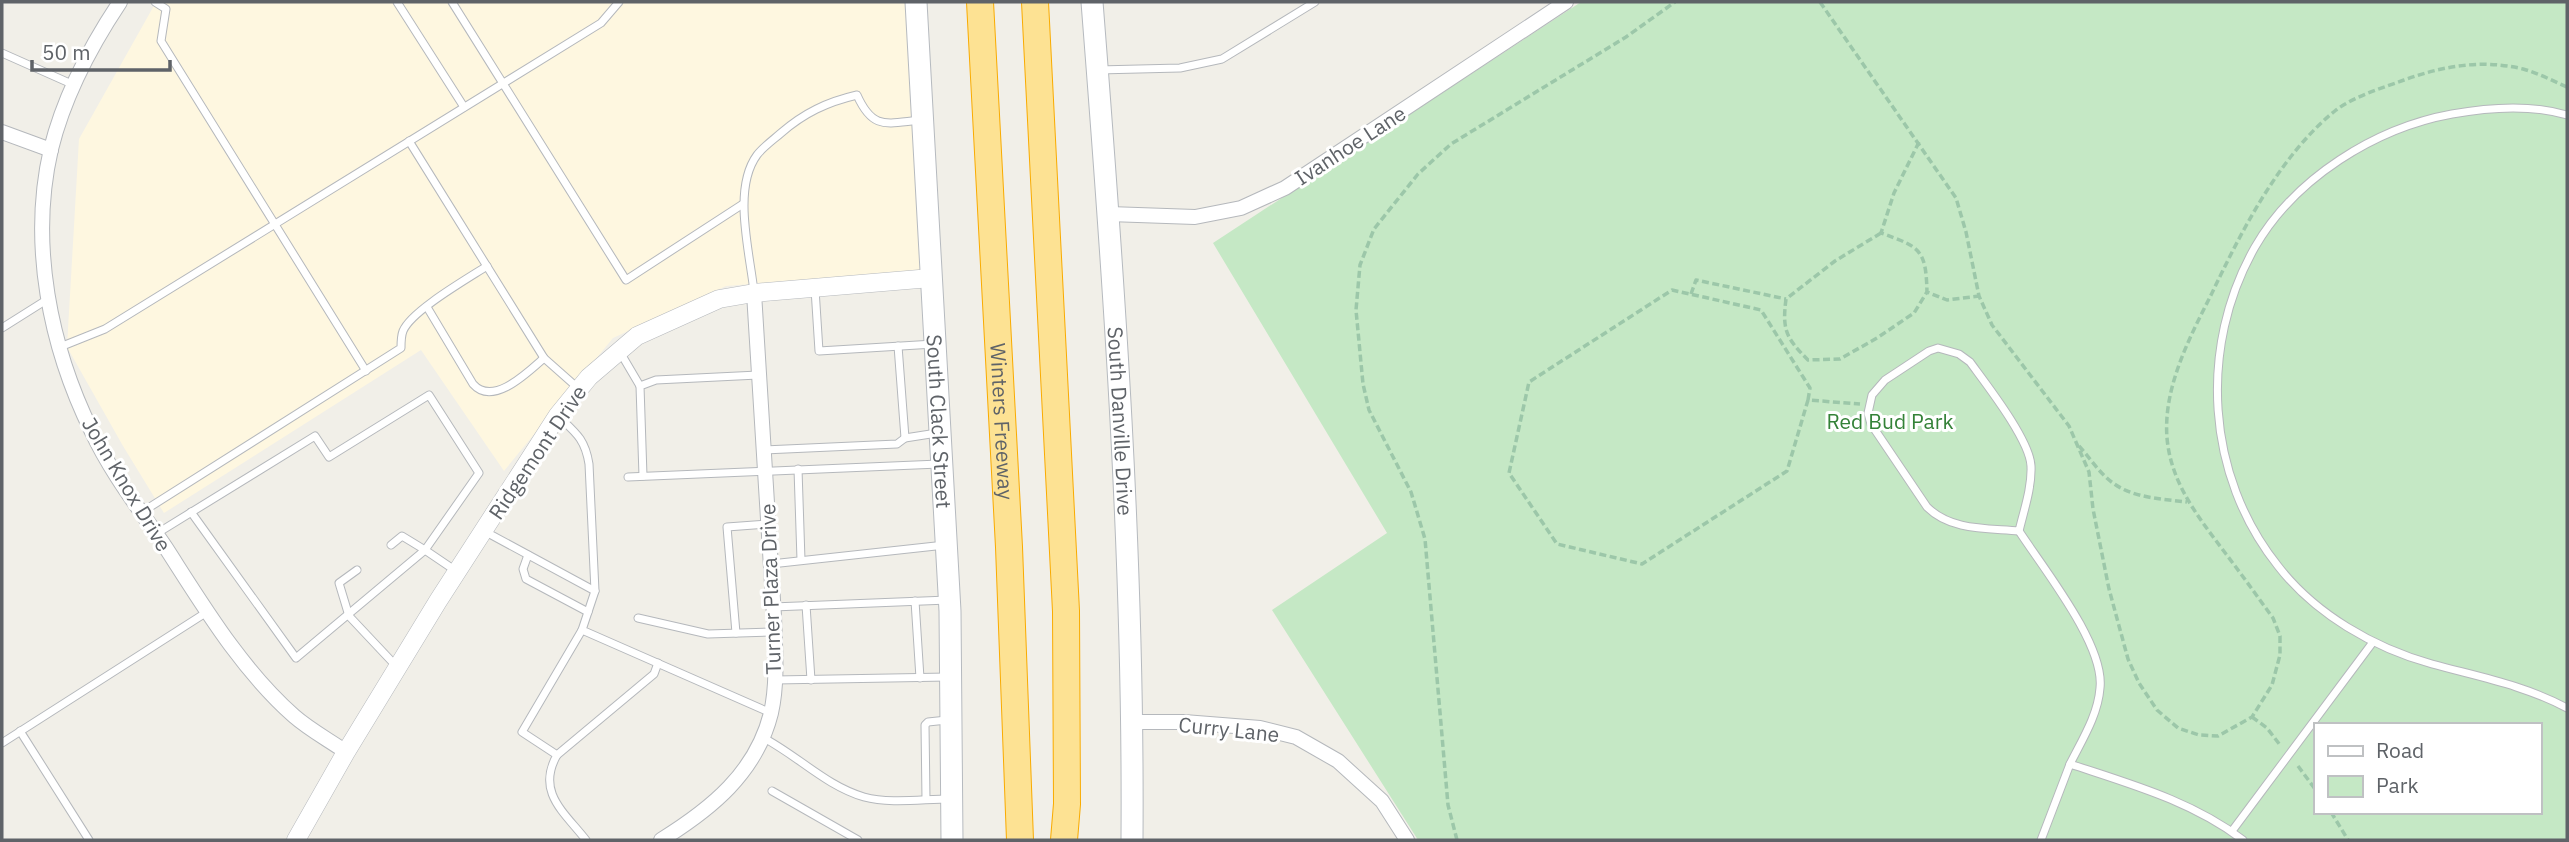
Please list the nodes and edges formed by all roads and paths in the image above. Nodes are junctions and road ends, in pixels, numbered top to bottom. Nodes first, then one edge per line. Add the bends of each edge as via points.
1 (121, 2) edge
2 (155, 2) edge
3 (173, 2) edge
4 (397, 2) edge
5 (452, 2) edge
6 (619, 2) edge
7 (916, 2) edge
8 (980, 2) edge
9 (1035, 2) edge
10 (1092, 2) edge
11 (1315, 2) edge
12 (1566, 2) edge
13 (1675, 2) edge
14 (1820, 2) edge
15 (166, 9) junction
16 (2, 54) edge
17 (1098, 70) junction
18 (502, 83) junction
19 (74, 85) junction
20 (2567, 87) edge
21 (464, 107) junction
22 (2567, 115) edge
23 (923, 120) junction
24 (2, 132) edge
25 (409, 141) junction
26 (1919, 142) junction
27 (51, 150) junction
28 (744, 204) junction
29 (1109, 214) junction
30 (274, 224) junction
31 (1881, 233) junction
32 (487, 266) junction
33 (931, 278) junction
34 (815, 289) junction
35 (1927, 292) junction
36 (754, 293) junction
37 (1690, 294) junction
38 (1979, 296) junction
39 (48, 299) junction
40 (1786, 299) junction
41 (427, 307) junction
42 (2, 328) edge
43 (935, 344) junction
44 (898, 346) junction
45 (60, 347) junction
46 (619, 351) junction
47 (544, 358) junction
48 (366, 371) junction
49 (759, 375) junction
50 (640, 386) junction
51 (579, 389) junction
52 (1808, 400) junction
53 (1869, 404) junction
54 (558, 415) junction
55 (940, 433) junction
56 (905, 438) junction
57 (2076, 443) junction
58 (763, 450) junction
59 (941, 464) junction
60 (798, 469) junction
61 (765, 470) junction
62 (643, 476) junction
63 (628, 477) dead end
64 (2187, 502) junction
65 (142, 512) junction
66 (191, 512) junction
67 (768, 524) junction
68 (483, 531) junction
69 (2019, 531) junction
70 (156, 534) junction
71 (391, 545) dead end
72 (946, 545) junction
73 (425, 550) junction
74 (528, 555) junction
75 (801, 560) junction
76 (771, 564) junction
77 (357, 570) dead end
78 (457, 571) junction
79 (595, 591) junction
80 (950, 599) junction
81 (915, 601) junction
82 (806, 606) junction
83 (774, 607) junction
84 (208, 612) junction
85 (588, 612) junction
86 (349, 616) junction
87 (638, 618) dead end
88 (582, 630) junction
89 (775, 632) junction
90 (736, 633) junction
91 (2373, 642) junction
92 (658, 663) junction
93 (397, 667) junction
94 (951, 677) junction
95 (920, 678) junction
96 (774, 680) junction
97 (811, 680) junction
98 (2567, 708) edge
99 (771, 713) junction
100 (2252, 717) junction
101 (951, 720) junction
102 (1133, 722) junction
103 (20, 731) junction
104 (761, 737) junction
105 (2, 743) edge
106 (346, 752) junction
107 (557, 755) junction
108 (2289, 755) junction
109 (2070, 764) junction
110 (2298, 766) dead end
111 (2314, 788) edge
112 (772, 791) dead end
113 (926, 799) junction
114 (951, 799) junction
115 (2332, 814) edge
116 (2232, 831) junction
117 (678, 836) edge
118 (89, 840) edge
119 (296, 840) edge
120 (586, 840) edge
121 (662, 840) edge
122 (858, 840) edge
123 (952, 840) edge
124 (1020, 840) edge
125 (1064, 840) edge
126 (1132, 840) edge
127 (1407, 840) edge
128 (1457, 840) edge
129 (2041, 840) edge
130 (2243, 840) edge
131 (2348, 840) edge

1 - 19 street, John Knox Drive
2 - 15 lane
3 - 15 lane
4 - 21 lane
5 - 18 lane
6 - 18 lane via 601,23
7 - 23 main road, South Clack Street
8 - 124 highway, Winters Freeway
9 - 125 highway via 1066,611 1068,804
10 - 17 main road, South Danville Drive
11 - 17 lane via 1222,59 1180,68
12 - 29 street, Ivanhoe Lane via 1285,188 1241,208 1195,217
13 - 128 path via 1451,144 1418,174 1374,229 1360,265 1356,310 1369,410 1411,492 1425,539 1446,793
14 - 26 path
15 - 30 lane via 161,41
16 - 19 lane
17 - 29 main road, South Danville Drive
18 - 21 lane
18 - 28 lane via 626,280
19 - 27 street, John Knox Drive
20 - 64 path via 2524,69 2480,63 2423,73 2337,109 2303,143 2262,197 2183,352 2169,403 2167,437 2172,467
21 - 25 lane
22 - 91 lane via 2513,107 2465,111 2418,122 2374,141 2318,177 2282,211 2256,246 2234,296 2216,394 2235,491 2278,568 2322,610
23 - 28 lane via 883,124 864,111 857,95 811,110 757,156 747,176
23 - 33 main road, South Clack Street
24 - 27 street
25 - 30 lane
25 - 32 lane
26 - 31 path
26 - 38 path via 1956,198
27 - 39 street, John Knox Drive via 43,214
28 - 36 lane
29 - 102 main road, South Danville Drive
30 - 45 lane via 105,329
30 - 48 lane
31 - 35 path via 1911,244 1920,253
31 - 40 path
32 - 41 lane
32 - 47 lane
33 - 34 street, Ridgemont Drive
33 - 43 main road, South Clack Street
34 - 36 street, Ridgemont Drive
34 - 44 lane via 819,351
35 - 38 path via 1947,300
35 - 40 path via 1914,313 1877,338 1840,359 1824,361 1808,360 1793,345 1783,323
36 - 46 street, Ridgemont Drive via 719,299 688,312 637,336
36 - 49 street, Turner Plaza Drive
37 - 40 path via 1696,280
37 - 52 path via 1760,310 1810,388
37 - 52 path via 1672,290 1529,382 1509,473 1557,544 1642,564 1787,471
38 - 57 path via 1992,325
39 - 42 lane
39 - 45 street, John Knox Drive
41 - 47 lane via 473,384 484,392 502,388
41 - 48 lane via 403,330 401,348
43 - 44 lane
43 - 55 main road, South Clack Street
44 - 56 lane
45 - 65 street, John Knox Drive via 93,435
46 - 50 lane
46 - 51 street, Ridgemont Drive
47 - 51 lane
48 - 65 lane
49 - 50 lane via 656,380
49 - 58 street, Turner Plaza Drive
50 - 62 lane
51 - 54 street, Ridgemont Drive
52 - 53 path
53 - 69 lane via 1871,424 1936,516 1954,524
53 - 69 lane via 1885,380 1929,351 1947,349 1970,362 2028,451 2031,473
54 - 68 street, Ridgemont Drive
54 - 79 lane via 586,448
55 - 56 lane
55 - 59 main road, South Clack Street
56 - 58 lane via 897,443
57 - 64 path via 2110,482 2124,490
57 - 100 path via 2089,472 2109,589 2139,683 2157,710 2178,728 2199,735 2218,736
58 - 61 street, Turner Plaza Drive
59 - 60 lane
59 - 72 main road, South Clack Street
60 - 61 lane
60 - 75 lane
61 - 62 lane
61 - 67 street, Turner Plaza Drive
62 - 63 lane
64 - 100 path via 2273,618 2280,636 2272,685
65 - 70 street, John Knox Drive
66 - 70 lane
66 - 73 lane via 315,436 329,457 429,395 479,473
66 - 86 lane via 296,659
67 - 76 street, Turner Plaza Drive
67 - 90 lane via 727,527
68 - 74 lane
68 - 78 street, Ridgemont Drive
69 - 109 lane via 2087,635 2101,672 2094,714
70 - 84 street, John Knox Drive
71 - 73 lane via 402,536
72 - 75 lane
72 - 80 main road, South Clack Street
73 - 78 lane
73 - 86 lane
74 - 79 lane
74 - 85 lane via 523,569 526,579
75 - 76 lane
76 - 83 street, Turner Plaza Drive
77 - 86 lane via 339,583
78 - 93 street, Ridgemont Drive
79 - 85 lane
80 - 81 lane
80 - 94 main road, South Clack Street
81 - 82 lane
81 - 95 lane
82 - 83 lane
82 - 97 lane
83 - 89 street, Turner Plaza Drive
84 - 103 lane
84 - 106 street, John Knox Drive via 257,680 296,717
85 - 88 lane
86 - 93 lane
87 - 90 lane via 708,634
88 - 92 lane
88 - 107 lane via 522,732
89 - 90 lane
89 - 96 street, Turner Plaza Drive
91 - 98 lane via 2431,664 2518,686
91 - 108 lane
92 - 99 lane
92 - 107 lane via 654,674
93 - 106 street, Ridgemont Drive
94 - 95 lane
94 - 101 main road, South Clack Street
95 - 97 lane
96 - 97 lane
96 - 99 street, Turner Plaza Drive
99 - 104 street, Turner Plaza Drive
100 - 108 path
101 - 113 lane via 926,725
101 - 114 main road, South Clack Street
102 - 126 main road, South Danville Drive
102 - 127 street, Curry Lane via 1260,728 1296,737 1338,761 1382,801
103 - 105 lane
103 - 118 lane
104 - 113 lane via 823,778 862,796
104 - 117 street, Turner Plaza Drive via 740,776
106 - 119 street, Ridgemont Drive
107 - 120 lane via 549,769 553,799
108 - 116 lane
109 - 116 lane via 2165,796
109 - 129 lane
110 - 111 path
112 - 122 lane
113 - 114 lane
114 - 123 main road, South Clack Street
115 - 131 path
116 - 130 lane
117 - 121 street, Turner Plaza Drive

